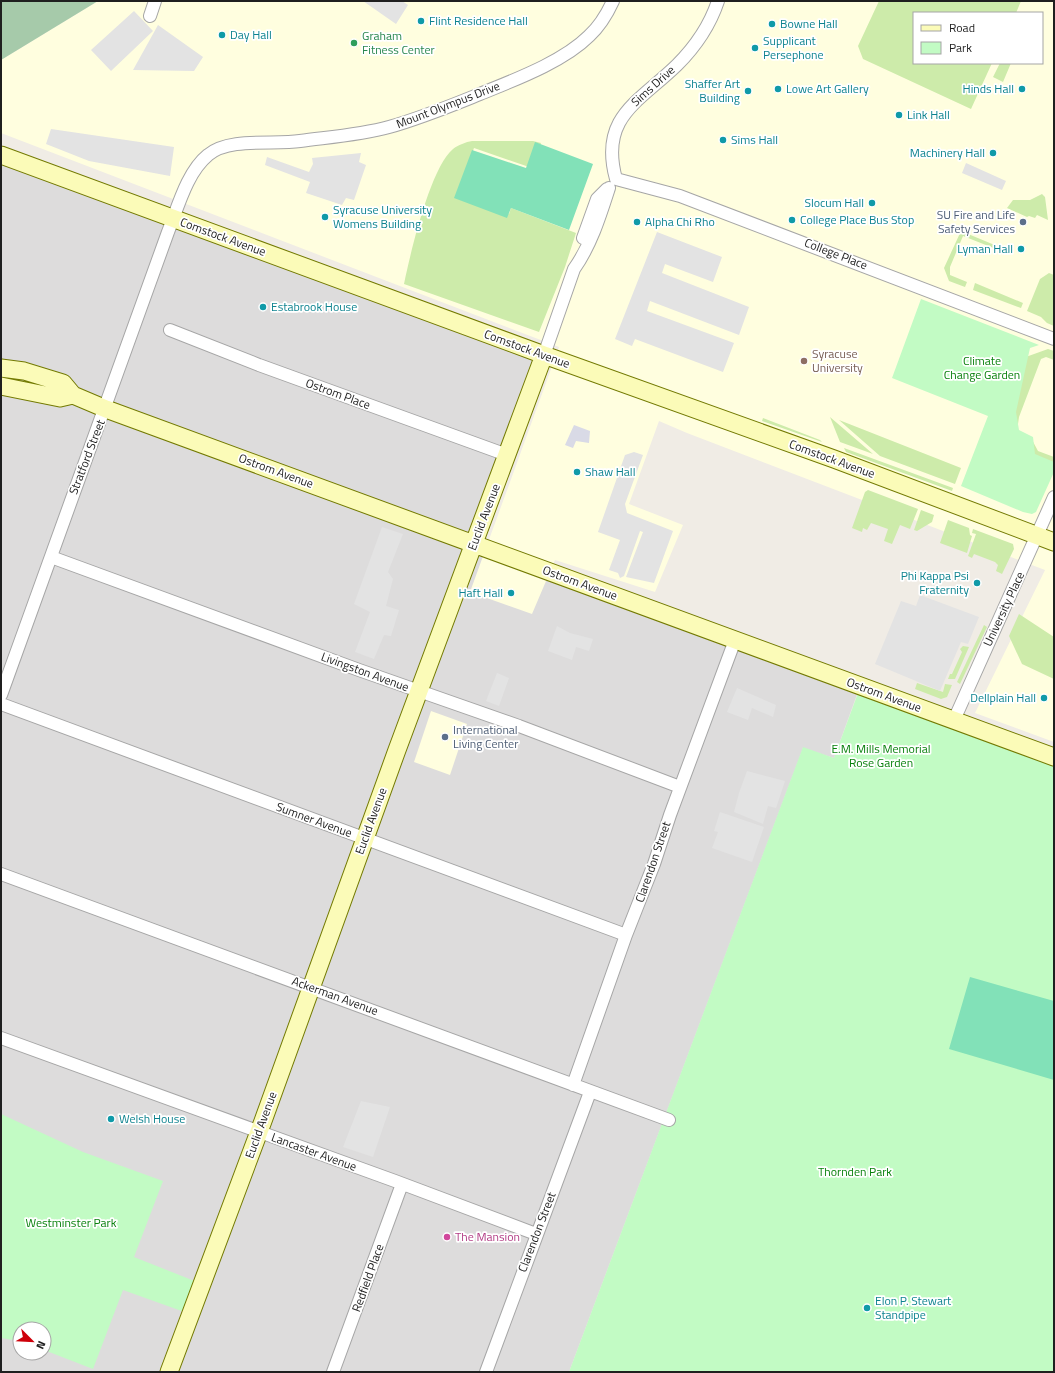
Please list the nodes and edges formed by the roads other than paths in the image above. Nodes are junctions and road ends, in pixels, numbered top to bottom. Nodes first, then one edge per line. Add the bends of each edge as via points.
1 (155, 1) edge
2 (613, 1) edge
3 (718, 1) edge
4 (150, 16) dead end
5 (1, 155) edge
6 (612, 183) junction
7 (174, 219) junction
8 (170, 330) dead end
9 (1054, 339) edge
10 (544, 355) junction
11 (1, 368) edge
12 (1, 386) edge
13 (73, 395) junction
14 (106, 409) junction
15 (507, 455) junction
16 (1054, 497) edge
17 (1036, 535) junction
18 (1054, 542) edge
19 (473, 544) junction
20 (51, 556) junction
21 (735, 640) junction
22 (420, 692) junction
23 (1, 695) edge
24 (1, 704) edge
25 (954, 720) junction
26 (1054, 757) edge
27 (680, 787) junction
28 (364, 839) junction
29 (1, 874) edge
30 (626, 935) junction
31 (311, 988) junction
32 (1, 1038) edge
33 (573, 1085) junction
34 (590, 1092) junction
35 (669, 1120) dead end
36 (259, 1131) junction
37 (402, 1184) junction
38 (536, 1234) junction
39 (169, 1372) edge
40 (333, 1372) edge
41 (486, 1372) edge

1 - 4 street
2 - 7 street, Mount Olympus Drive via 600,24 589,36 547,64 423,117 345,135 296,142 224,147 209,154 190,179
3 - 6 street, Sims Drive via 706,28 695,44 678,64 624,113 613,139
5 - 7 street, Comstock Avenue
6 - 9 street, College Place via 680,196
6 - 10 street, Euclid Avenue via 582,257 574,270
7 - 10 street, Comstock Avenue
7 - 14 street, Stratford Street
8 - 15 street, Ostrom Place via 266,368
10 - 15 street, Euclid Avenue
10 - 17 street, Comstock Avenue
11 - 13 street via 24,371 63,383
12 - 13 street via 60,398
13 - 14 street, Ostrom Avenue
14 - 19 street, Ostrom Avenue
14 - 20 street, Stratford Street
15 - 19 street, Euclid Avenue
16 - 17 street, University Place
17 - 18 street, Comstock Avenue
17 - 25 street, University Place
19 - 21 street, Ostrom Avenue
19 - 22 street, Euclid Avenue
20 - 22 street, Livingston Avenue
20 - 23 street, Stratford Street
21 - 25 street, Ostrom Avenue
21 - 27 street, Clarendon Street
22 - 27 street, Livingston Avenue via 519,726
22 - 28 street, Euclid Avenue
24 - 28 street, Sumner Avenue
25 - 26 street, Ostrom Avenue
27 - 30 street, Clarendon Street
28 - 30 street, Sumner Avenue
28 - 31 street, Euclid Avenue
29 - 31 street, Ackerman Avenue
30 - 33 street, Clarendon Street
31 - 33 street, Ackerman Avenue
31 - 36 street, Euclid Avenue
32 - 36 street, Lancaster Avenue
33 - 34 street, Ackerman Avenue
34 - 35 street, Ackerman Avenue
34 - 38 street, Clarendon Street
36 - 37 street, Lancaster Avenue
36 - 39 street, Euclid Avenue
37 - 38 street, Lancaster Avenue
37 - 40 street, Redfield Place
38 - 41 street, Clarendon Street

